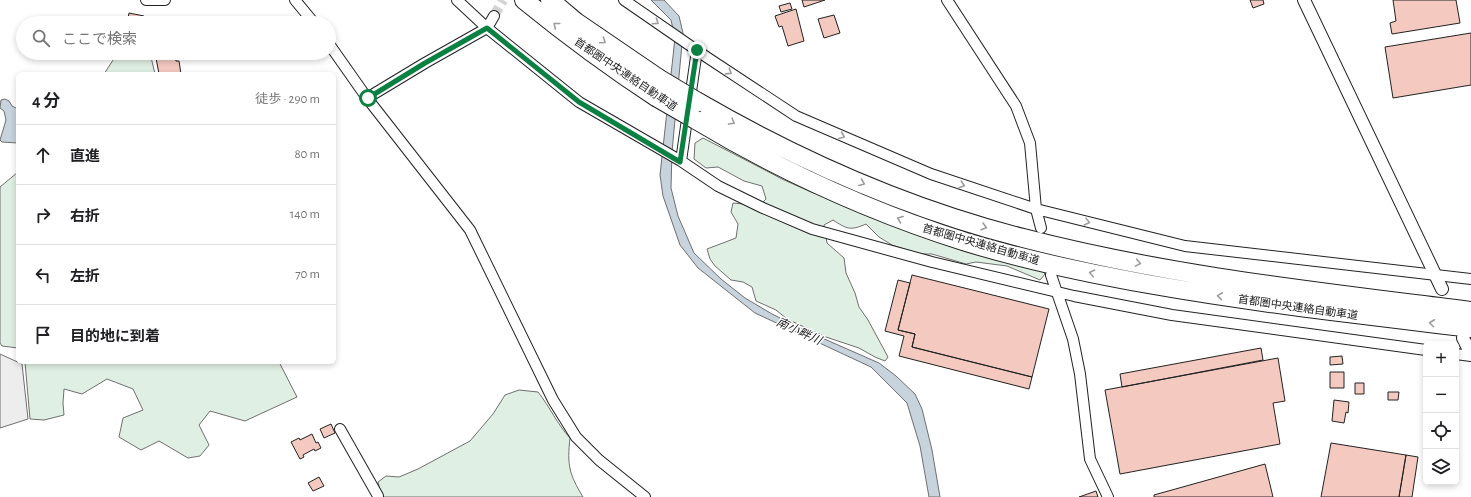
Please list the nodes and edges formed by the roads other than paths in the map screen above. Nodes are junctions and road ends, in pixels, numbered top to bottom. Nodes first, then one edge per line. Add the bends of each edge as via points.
1 (146, 0) edge
2 (166, 0) edge
3 (295, 0) edge
4 (457, 0) edge
5 (524, 0) edge
6 (550, 0) edge
7 (624, 0) edge
8 (947, 0) edge
9 (1304, 0) edge
10 (308, 16) edge
11 (494, 16) tunnel mouth
12 (487, 28) junction
13 (697, 50) junction
14 (336, 54) edge
15 (368, 98) junction
16 (680, 162) junction
17 (1036, 209) junction
18 (1041, 228) dead end
19 (1435, 274) junction
20 (1051, 275) dead end
21 (1471, 279) edge
22 (1442, 289) dead end
23 (1056, 291) junction
24 (1471, 311) edge
25 (1467, 333) edge
26 (1423, 350) edge
27 (1459, 354) edge
28 (1471, 355) edge
29 (340, 429) dead end
30 (378, 497) edge
31 (645, 497) edge
32 (1108, 497) edge

1 - 2 street
3 - 10 street
4 - 12 street
25 -> 5 highway, 首都圏中央連絡自動車道, bridge via 1205,294 1073,269 974,244 907,221 844,197 740,146 616,71
6 -> 24 highway, 首都圏中央連絡自動車道, bridge via 576,22 658,78 747,131 850,179 911,203 1021,238 1113,259 1210,276
7 -> 13 street
8 - 17 street via 1016,106 1030,143
9 - 19 street
11 - 12 street
12 - 15 street
12 - 16 street via 579,102
13 - 16 street
13 -> 17 street via 796,116 931,174
14 - 15 street
15 - 31 street via 470,230 554,400 576,437 599,460
16 - 23 street via 718,186 812,229 932,262
17 - 18 street
17 -> 19 street via 1185,246
19 - 21 street
19 - 22 street
20 - 23 street
23 - 26 street via 1172,315
23 - 32 street via 1072,339 1080,374 1090,459
25 - 28 street
27 - 28 street
29 - 30 street

